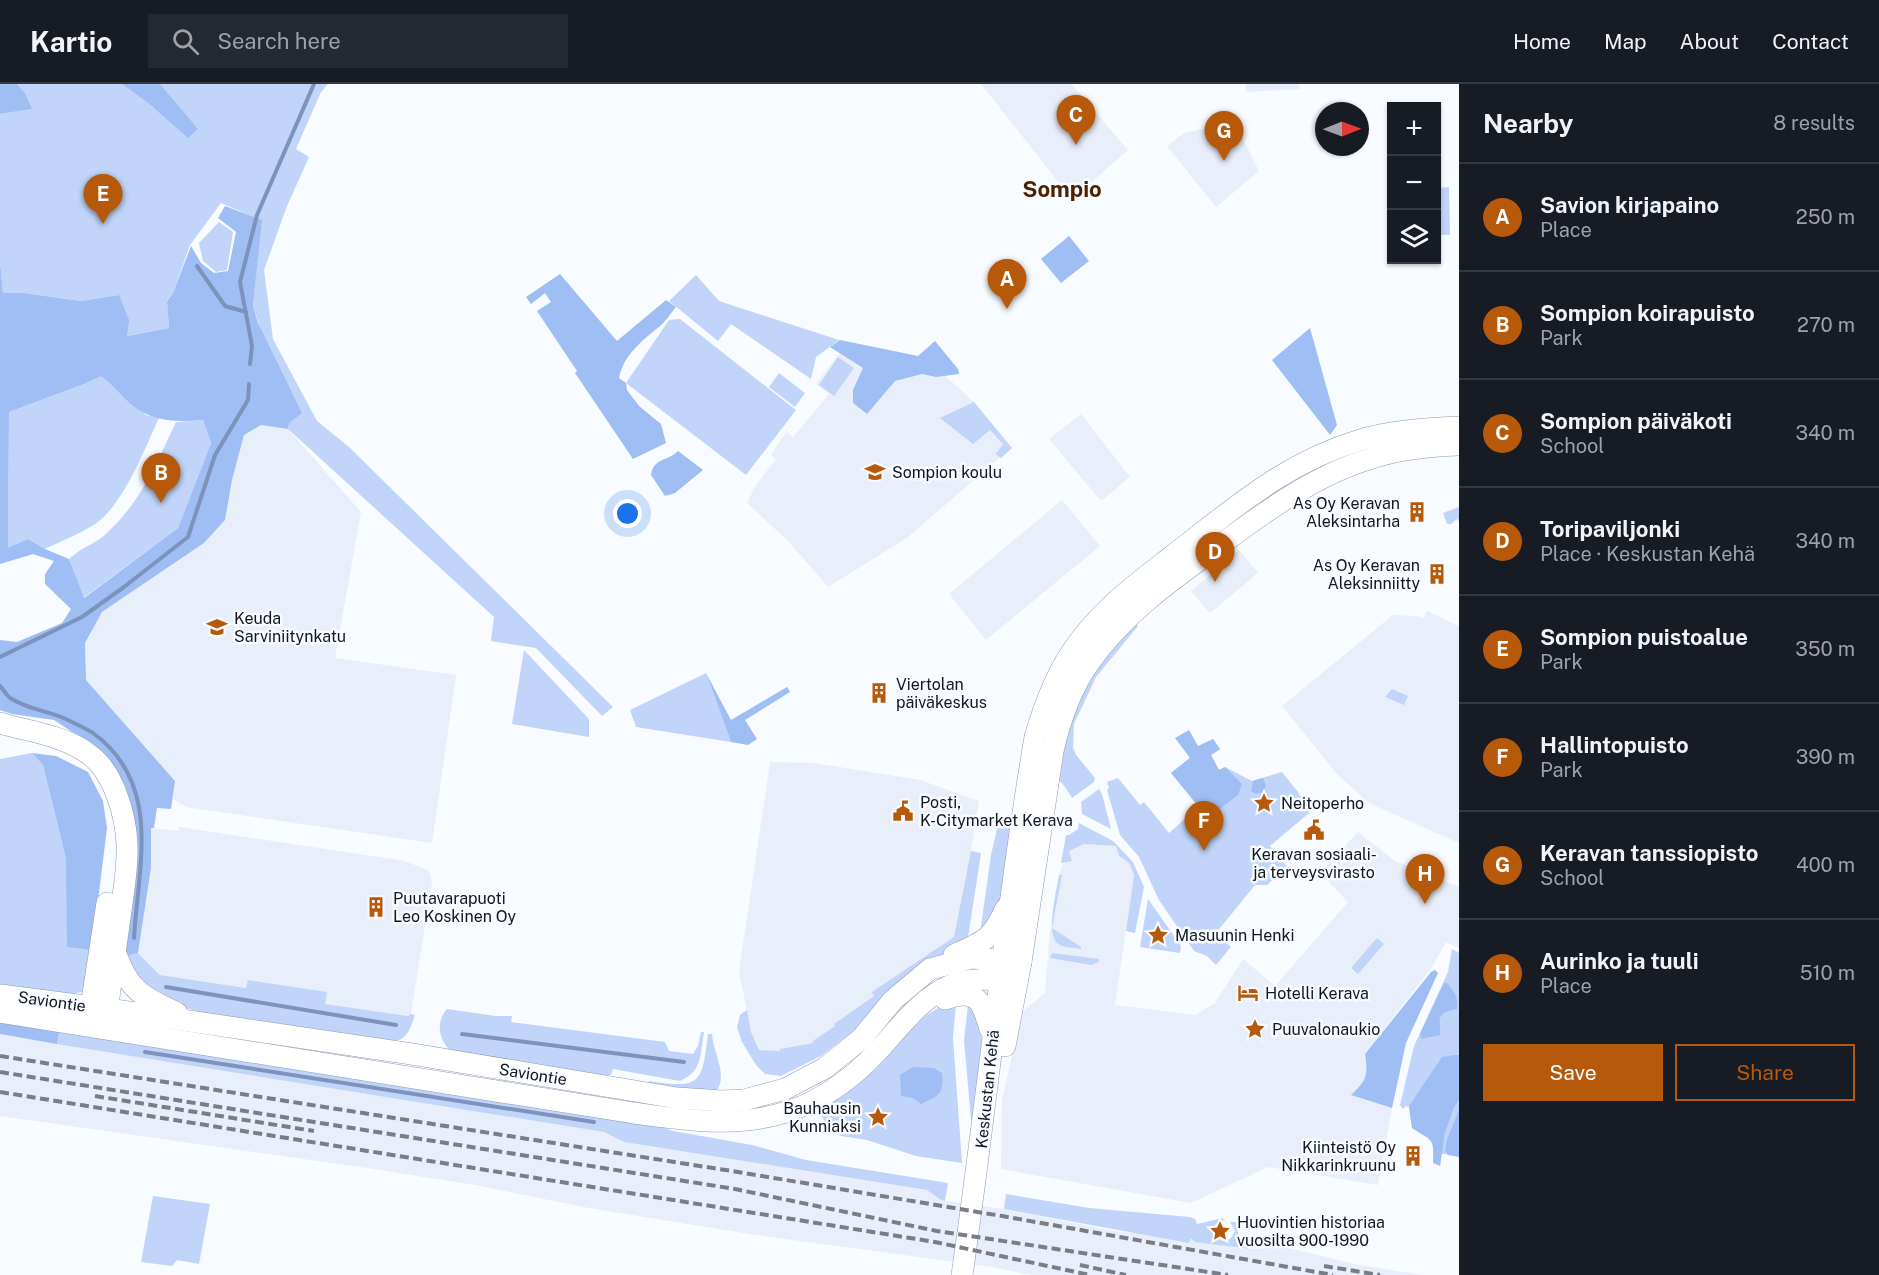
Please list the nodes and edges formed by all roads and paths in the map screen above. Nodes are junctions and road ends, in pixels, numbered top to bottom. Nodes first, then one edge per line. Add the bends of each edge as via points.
1 (1459, 427) edge
2 (1459, 445) edge
3 (0, 723) edge
4 (28, 731) junction
5 (0, 732) edge
6 (1039, 773) junction
7 (122, 819) junction
8 (1030, 838) junction
9 (1012, 896) junction
10 (115, 952) junction
11 (930, 969) junction
12 (1011, 970) junction
13 (0, 995) edge
14 (0, 1012) edge
15 (912, 1014) junction
16 (98, 1017) junction
17 (218, 1026) junction
18 (992, 1036) junction
19 (979, 1157) junction
20 (962, 1275) edge

1 - 6 main road, Keskustan Kehä via 1402,431 1362,439 1290,469 1251,494 1119,598 1074,649 1057,677 1035,737
2 - 6 main road, Keskustan Kehä via 1395,452 1341,470 1266,511 1185,570 1106,640 1088,664
3 - 4 main road
4 - 5 main road
4 - 7 main road via 67,742 91,756 115,789
6 - 8 main road, Keskustan Kehä
7 - 10 main road via 126,869
7 - 16 main road
8 - 9 main road, Keskustan Kehä
8 - 12 main road, Keskustan Kehä
9 - 11 main road via 995,932
9 - 12 main road, Keskustan Kehä
10 - 16 main road
10 - 17 main road via 127,980 138,992 180,1014
11 - 12 main road, Saviontie via 972,958
11 - 17 main road, Saviontie via 893,1000 861,1039 825,1068 785,1089 733,1101 688,1100
12 - 15 main road, Saviontie via 951,985
12 - 18 main road, Keskustan Kehä
12 - 19 main road, Keskustan Kehä via 990,1126
13 - 16 main road, Saviontie
14 - 16 main road, Saviontie
15 - 16 main road, Saviontie via 862,1067 820,1097 773,1115 721,1123 634,1113
15 - 18 main road via 956,995 972,996 982,1004
16 - 17 main road, Saviontie
18 - 19 main road, Keskustan Kehä
19 - 20 main road

